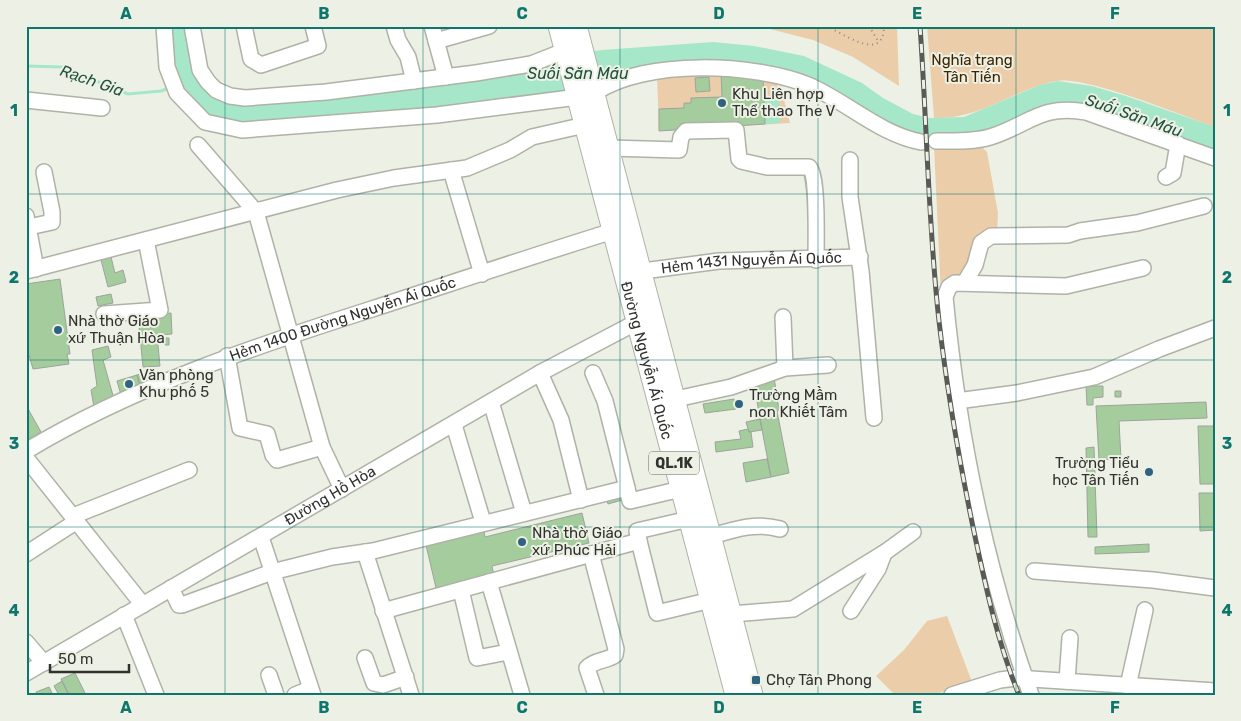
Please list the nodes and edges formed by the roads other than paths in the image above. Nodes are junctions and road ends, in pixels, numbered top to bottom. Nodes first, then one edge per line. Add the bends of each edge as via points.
1 (164, 26) edge
2 (192, 26) edge
3 (244, 26) edge
4 (313, 26) edge
5 (394, 26) edge
6 (489, 26) edge
7 (558, 26) edge
8 (577, 26) edge
9 (434, 33) edge
10 (564, 51) junction
11 (446, 77) junction
12 (414, 81) junction
13 (596, 92) junction
14 (578, 97) junction
15 (26, 100) edge
16 (102, 108) dead end
17 (585, 125) junction
18 (1178, 144) junction
19 (198, 145) dead end
20 (610, 148) junction
21 (1215, 158) edge
22 (850, 160) dead end
23 (451, 170) junction
24 (44, 172) dead end
25 (1166, 177) dead end
26 (1204, 206) dead end
27 (256, 212) junction
28 (27, 222) edge
29 (622, 229) junction
30 (146, 240) junction
31 (860, 257) junction
32 (816, 260) junction
33 (1143, 268) dead end
34 (31, 270) edge
35 (643, 271) junction
36 (482, 274) junction
37 (965, 282) junction
38 (104, 314) dead end
39 (783, 317) dead end
40 (637, 322) junction
41 (1215, 328) edge
42 (291, 335) junction
43 (227, 356) junction
44 (828, 365) dead end
45 (785, 368) junction
46 (540, 373) junction
47 (593, 373) dead end
48 (676, 399) junction
49 (957, 401) junction
50 (491, 402) junction
51 (874, 418) dead end
52 (454, 425) junction
53 (322, 447) junction
54 (26, 450) edge
55 (26, 458) edge
56 (189, 470) dead end
57 (627, 488) junction
58 (342, 489) junction
59 (681, 489) junction
60 (581, 500) junction
61 (524, 513) junction
62 (75, 519) junction
63 (689, 519) junction
64 (483, 522) junction
65 (780, 528) dead end
66 (913, 532) dead end
67 (712, 536) junction
68 (261, 538) junction
69 (639, 541) junction
70 (365, 552) junction
71 (26, 554) edge
72 (591, 554) junction
73 (884, 554) junction
74 (1034, 571) dead end
75 (272, 572) junction
76 (488, 582) junction
77 (171, 588) junction
78 (1215, 588) edge
79 (461, 590) junction
80 (711, 600) junction
81 (143, 605) junction
82 (1145, 610) dead end
83 (384, 611) junction
84 (851, 611) dead end
85 (732, 614) junction
86 (124, 615) junction
87 (1070, 638) dead end
88 (26, 642) edge
89 (508, 652) junction
90 (365, 658) dead end
91 (44, 663) junction
92 (26, 673) edge
93 (269, 675) dead end
94 (406, 677) junction
95 (1025, 678) junction
96 (1067, 681) junction
97 (1128, 686) junction
98 (983, 690) edge
99 (1215, 691) edge
100 (311, 692) edge
101 (156, 695) edge
102 (276, 695) edge
103 (295, 695) edge
104 (411, 695) edge
105 (522, 695) edge
106 (596, 695) edge
107 (735, 695) edge
108 (753, 695) edge
109 (952, 695) edge
110 (1031, 695) edge

1 - 14 street via 164,48 174,88 205,122 242,130 437,115
2 - 12 street via 200,70 216,90 230,96 246,98 326,92
3 - 4 street via 252,59 261,65 318,46
5 - 12 street via 407,54
6 - 9 street
7 - 10 main road, Đường Nguyễn Ái Quốc / QL.1K
8 - 13 main road, Đường Nguyễn Ái Quốc / QL.1K
9 - 11 street
10 - 11 street via 531,64
10 - 14 main road, Đường Nguyễn Ái Quốc / QL.1K
11 - 12 street
13 - 18 street via 622,78 655,71 746,70 808,86 904,136 928,141 989,137 1032,117 1065,109 1086,112
13 - 20 main road, Đường Nguyễn Ái Quốc / QL.1K
14 - 17 main road, Đường Nguyễn Ái Quốc / QL.1K
15 - 16 street
17 - 23 street via 532,137 474,166
17 - 29 main road, Đường Nguyễn Ái Quốc / QL.1K
18 - 21 street
18 - 25 street via 1173,173
19 - 27 street
20 - 29 main road, Đường Nguyễn Ái Quốc / QL.1K
20 - 32 street via 679,150 681,137 686,131 736,130 741,161 767,167 809,167 813,172 816,205
22 - 31 street via 850,197
23 - 27 street via 337,190
23 - 36 street
24 - 28 street via 52,222
26 - 37 street via 1137,223 1068,235 991,236 981,243 975,265
27 - 30 street
27 - 42 street
28 - 34 street
29 - 35 main road, Đường Nguyễn Ái Quốc / QL.1K
29 - 36 street, Hẻm 1400 Đường Nguyễn Ái Quốc
29 - 40 main road, Đường Nguyễn Ái Quốc / QL.1K
30 - 34 street
30 - 38 street via 160,310
31 - 32 street, Hẻm 1431 Nguyễn Ái Quốc
31 - 51 street
32 - 35 street, Hẻm 1431 Nguyễn Ái Quốc via 719,261
33 - 37 street via 1066,286
35 - 48 main road, Đường Nguyễn Ái Quốc / QL.1K
36 - 42 street, Hẻm 1400 Đường Nguyễn Ái Quốc
37 - 49 street via 949,287 945,297
39 - 45 street
40 - 46 street, Đường Hồ Hòa
40 - 59 main road, Đường Nguyễn Ái Quốc / QL.1K
41 - 49 street via 1094,377 1018,393
42 - 43 street, Hẻm 1400 Đường Nguyễn Ái Quốc
42 - 53 street
43 - 53 street via 240,428 266,434 277,460
43 - 54 street, Hẻm 1400 Đường Nguyễn Ái Quốc via 92,415
44 - 45 street
45 - 48 street via 731,387
46 - 50 street, Đường Hồ Hòa
46 - 60 street via 561,420
47 - 57 street via 605,401
48 - 67 main road, Đường Nguyễn Ái Quốc / QL.1K
49 - 95 street via 972,488 996,589
50 - 52 street, Đường Hồ Hòa
50 - 61 street
52 - 58 street, Đường Hồ Hòa
52 - 64 street
53 - 58 street
55 - 62 street
56 - 62 street
57 - 59 street via 630,501
57 - 60 street
58 - 68 street, Đường Hồ Hòa
59 - 63 main road, Đường Nguyễn Ái Quốc / QL.1K
60 - 61 street
61 - 64 street
62 - 71 street
62 - 81 street
63 - 69 street via 637,531
63 - 80 main road, Đường Nguyễn Ái Quốc / QL.1K
64 - 70 street
65 - 67 street via 746,526
66 - 73 street
67 - 85 main road, Đường Nguyễn Ái Quốc / QL.1K
68 - 75 street
68 - 77 street, Đường Hồ Hòa
69 - 72 street
69 - 80 street via 657,613
70 - 75 street
70 - 83 street
72 - 76 street
72 - 106 street via 616,650 611,658 587,668
73 - 84 street
73 - 85 street via 793,609
74 - 78 street
75 - 77 street via 182,605 179,605
75 - 100 street
76 - 79 street
76 - 89 street
77 - 81 street, Đường Hồ Hòa
79 - 83 street
79 - 89 street via 477,658
80 - 107 main road, Đường Nguyễn Ái Quốc / QL.1K
81 - 86 street, Đường Hồ Hòa
82 - 97 street
83 - 94 street
85 - 108 main road, Đường Nguyễn Ái Quốc / QL.1K
86 - 91 street, Đường Hồ Hòa
86 - 101 street
87 - 96 street
88 - 91 street
89 - 105 street
90 - 94 street via 374,683 383,685
91 - 92 street, Đường Hồ Hòa
93 - 102 street
94 - 104 street
95 - 96 street
95 - 98 street via 1004,679
95 - 110 street
96 - 97 street
97 - 99 street
98 - 109 street
100 - 103 street

